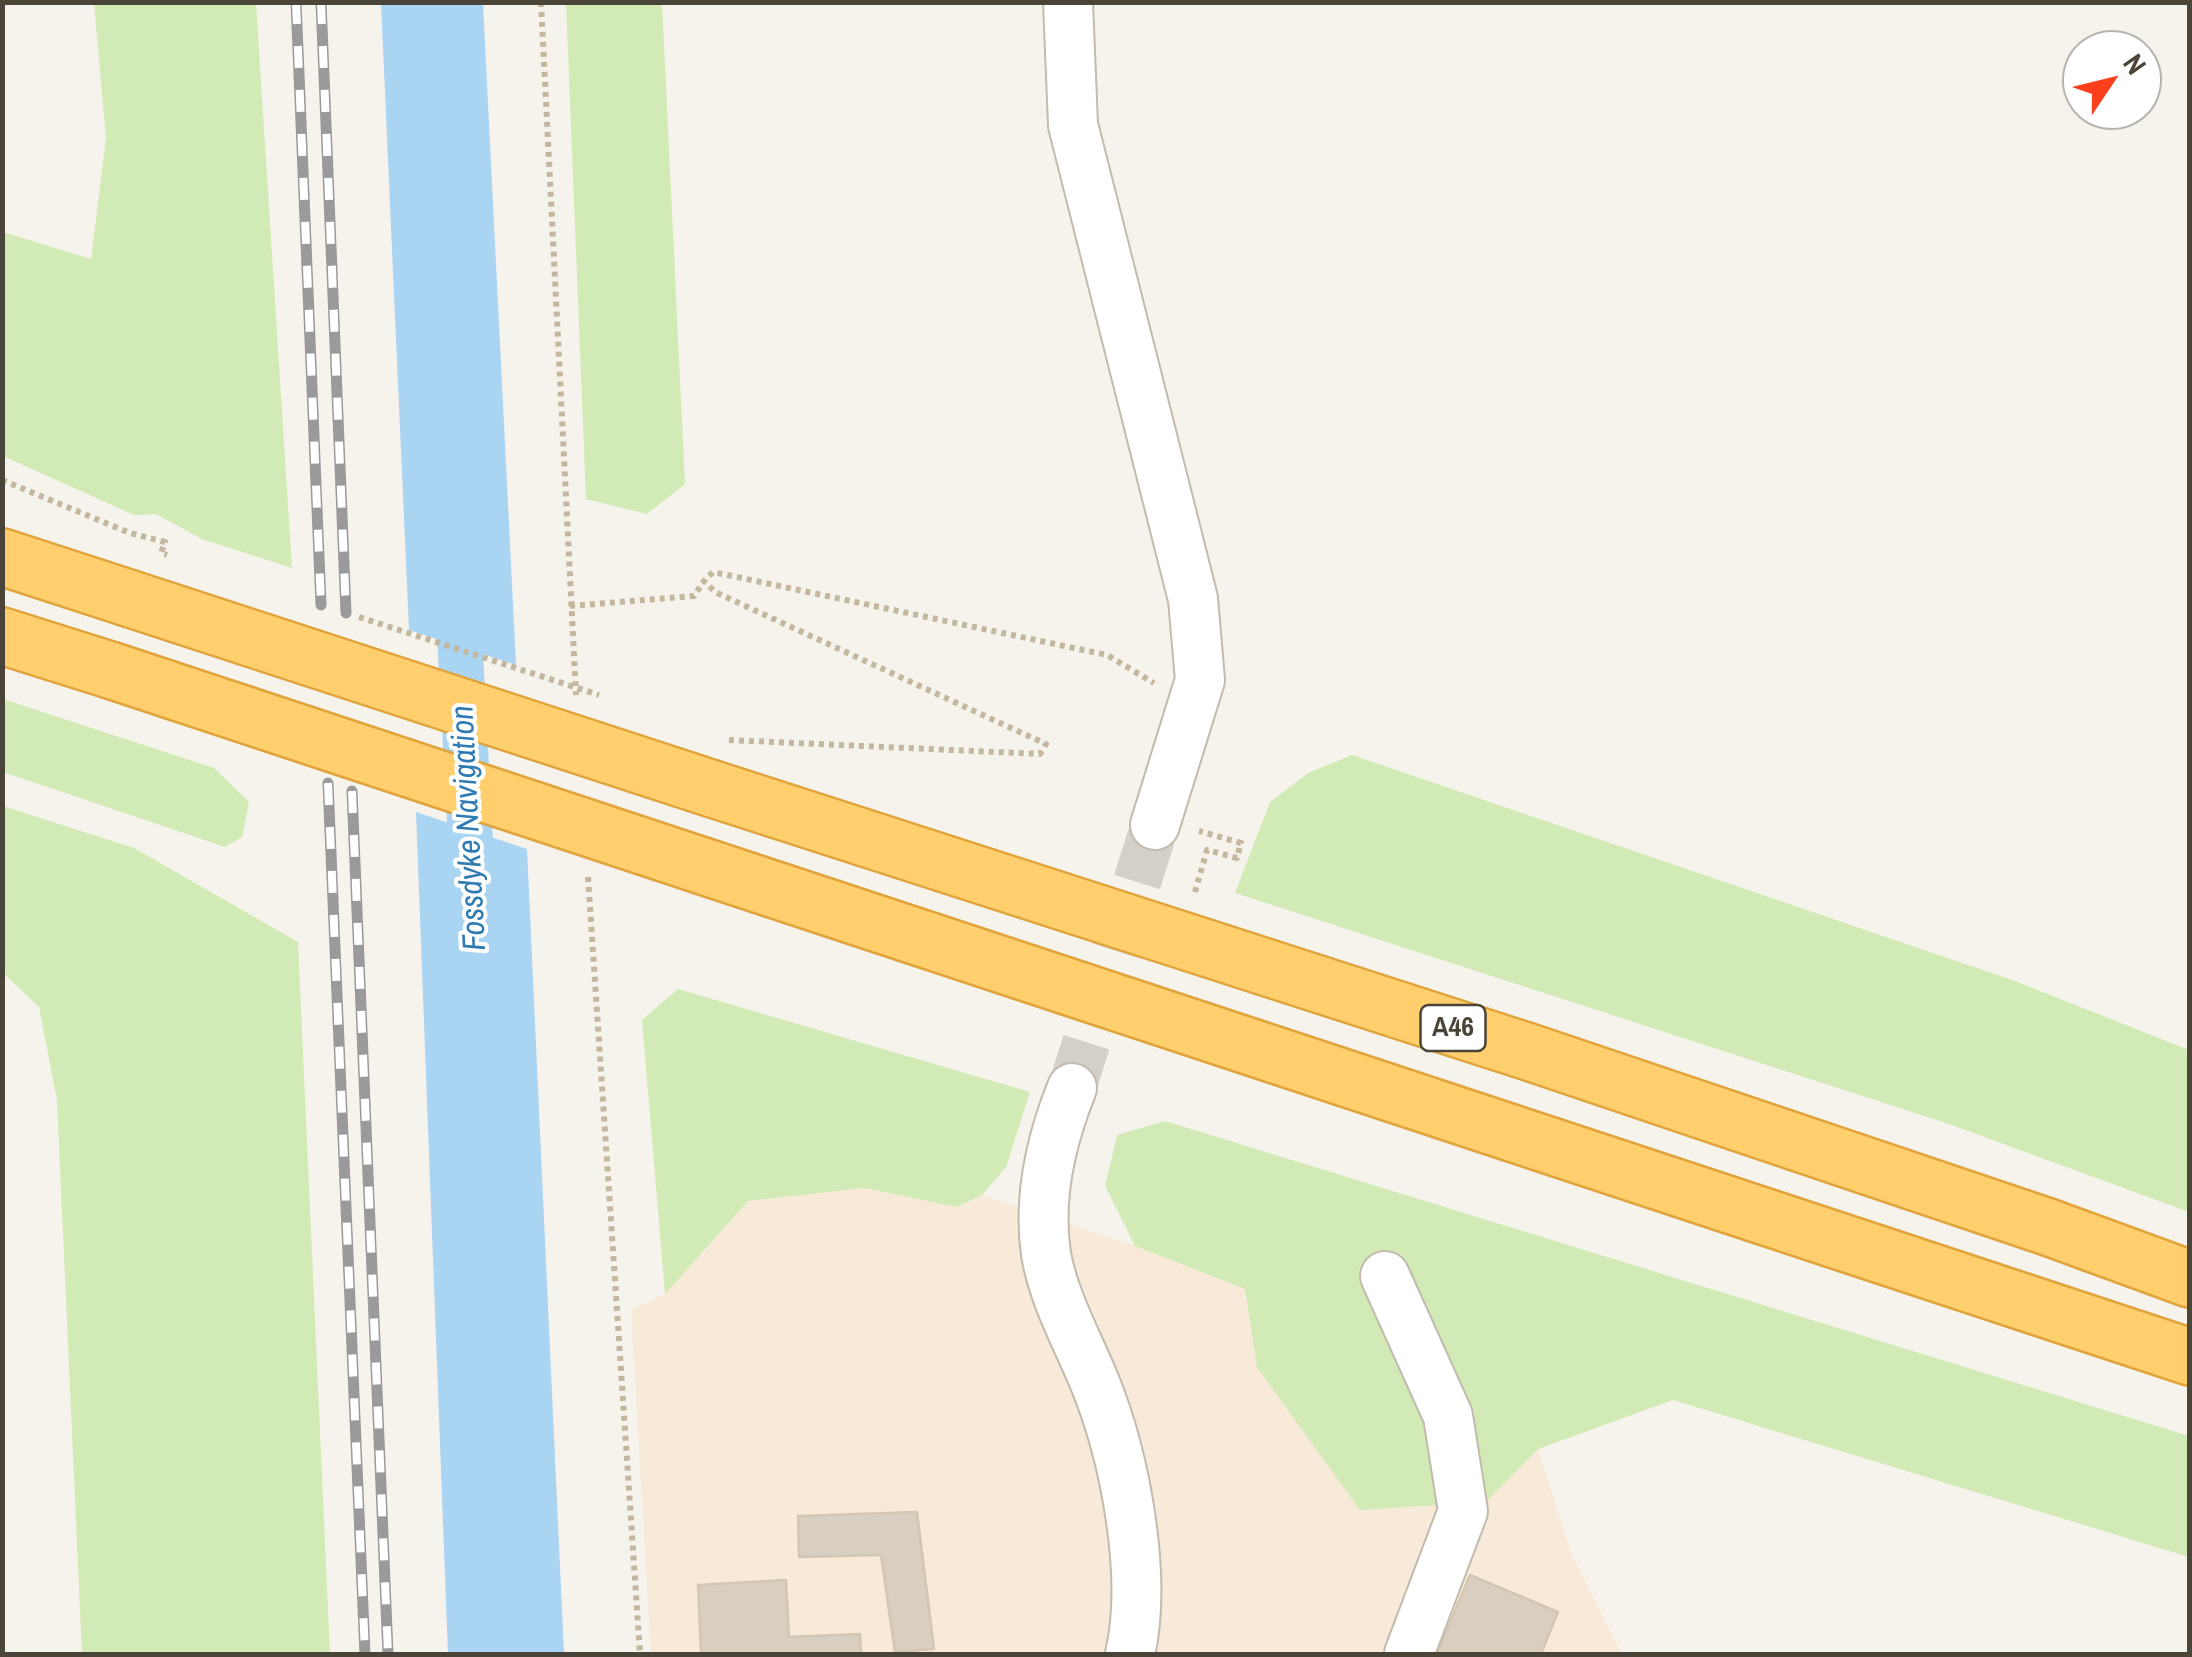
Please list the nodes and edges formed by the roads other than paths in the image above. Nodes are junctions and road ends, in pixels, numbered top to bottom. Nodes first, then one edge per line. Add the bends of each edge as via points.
1 (1068, 2) edge
2 (2, 557) edge
3 (2, 636) edge
4 (1174, 827) tunnel mouth
5 (1072, 1088) tunnel mouth
6 (1385, 1276) dead end
7 (2190, 1280) edge
8 (2190, 1357) edge
9 (1130, 1654) edge
10 (1409, 1654) edge

1 - 4 lane via 1073,124 1193,599 1200,652
2 - 7 highway, A46, bridge via 714,762
3 - 8 highway, bridge
5 - 9 lane via 1044,1198 1046,1253 1110,1424 1138,1588
6 - 10 lane via 1448,1416 1463,1510

